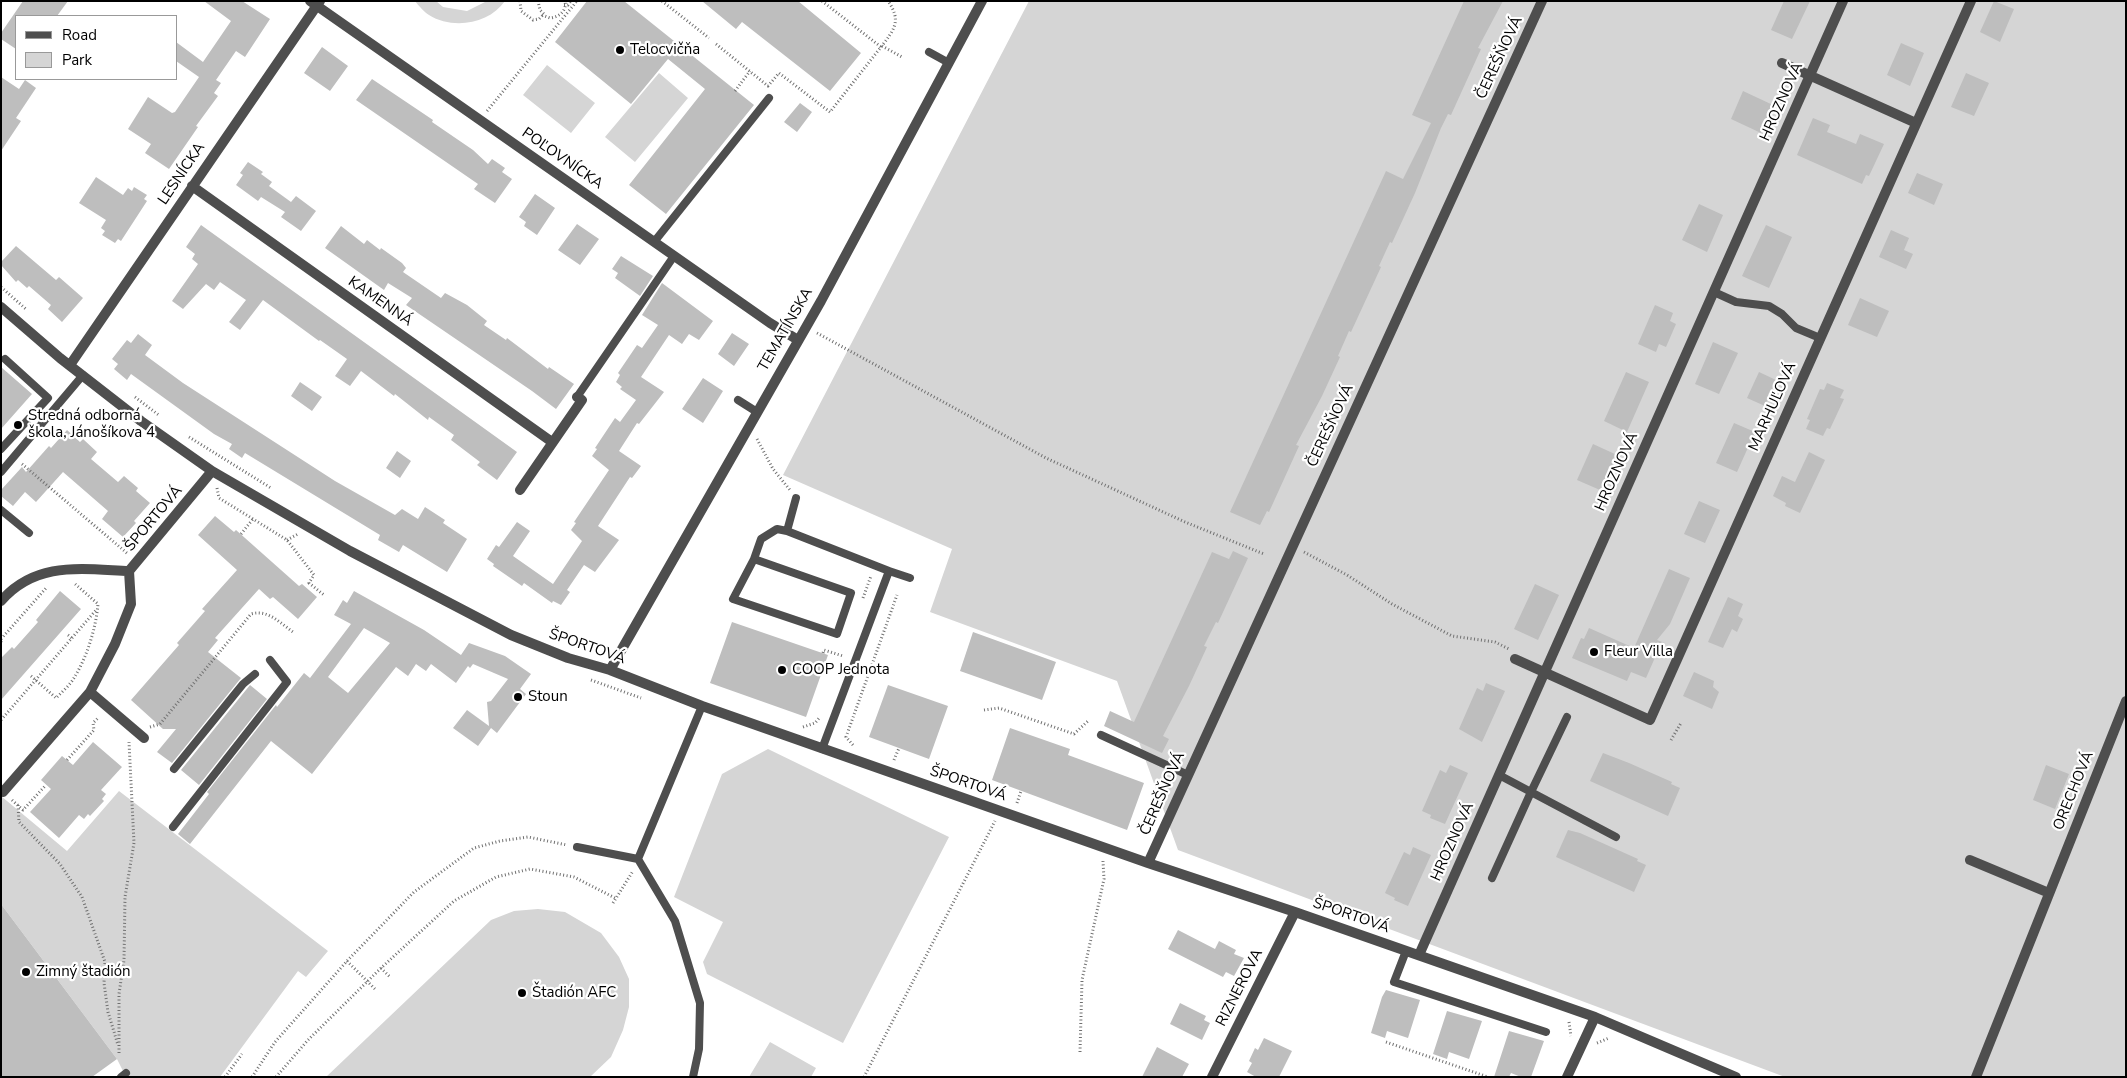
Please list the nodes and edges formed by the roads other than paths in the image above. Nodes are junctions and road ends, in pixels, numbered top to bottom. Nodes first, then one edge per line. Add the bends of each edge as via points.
1 (982, 1) edge
2 (1542, 1) edge
3 (1843, 1) edge
4 (1971, 1) edge
5 (316, 3) edge
6 (929, 52) dead end
7 (948, 63) junction
8 (1782, 64) dead end
9 (1810, 77) junction
10 (769, 98) dead end
11 (1916, 124) junction
12 (192, 186) junction
13 (654, 242) junction
14 (674, 256) junction
15 (1714, 292) junction
16 (1, 307) edge
17 (1820, 338) junction
18 (798, 340) junction
19 (6, 359) dead end
20 (70, 365) junction
21 (83, 375) junction
22 (577, 396) joint
23 (738, 400) dead end
24 (757, 412) junction
25 (552, 442) junction
26 (1, 449) edge
27 (1, 472) edge
28 (210, 475) junction
29 (520, 490) dead end
30 (796, 498) road end
31 (1, 510) edge
32 (787, 531) junction
33 (29, 533) dead end
34 (754, 559) junction
35 (129, 571) junction
36 (889, 571) junction
37 (910, 578) dead end
38 (1, 601) edge
39 (1513, 654) road end
40 (270, 660) dead end
41 (610, 670) junction
42 (1544, 672) junction
43 (255, 674) dead end
44 (90, 692) junction
45 (2126, 701) edge
46 (702, 706) junction
47 (1567, 717) dead end
48 (1101, 735) dead end
49 (143, 737) road end
50 (822, 749) junction
51 (174, 769) dead end
52 (1188, 775) junction
53 (1499, 775) junction
54 (3, 792) road end
55 (1531, 792) junction
56 (173, 826) dead end
57 (1616, 837) dead end
58 (577, 847) road end
59 (638, 859) junction
60 (1970, 860) dead end
61 (1148, 863) junction
62 (1492, 878) dead end
63 (2049, 892) junction
64 (1295, 912) junction
65 (1406, 951) junction
66 (1419, 955) junction
67 (1595, 1017) junction
68 (1546, 1032) dead end
69 (693, 1077) edge
70 (1212, 1077) edge
71 (1566, 1077) edge
72 (1736, 1077) edge
73 (1976, 1077) edge

1 - 7 street, TEMATÍNSKA
2 - 52 street, ČEREŠŇOVÁ
3 - 9 street, HROZNOVÁ
4 - 11 street, MARHUĽOVÁ
5 - 12 street, LESNÍCKA
5 - 13 street, POĽOVNÍCKA
6 - 7 lane
7 - 18 street, TEMATÍNSKA
8 - 9 street
9 - 11 street
9 - 15 street, HROZNOVÁ
10 - 13 lane
11 - 17 street, MARHUĽOVÁ
12 - 20 street, LESNÍCKA
12 - 25 street, KAMENNÁ
13 - 14 street, POĽOVNÍCKA
14 - 18 street, POĽOVNÍCKA
14 - 22 lane
15 - 17 lane via 1736,302 1769,306 1796,328
15 - 42 street, HROZNOVÁ
16 - 20 street, ŠPORTOVÁ
17 - 42 street, MARHUĽOVÁ via 1650,720
18 - 24 street, TEMATÍNSKA
19 - 26 lane via 48,398
20 - 21 street, ŠPORTOVÁ
21 - 27 lane
21 - 28 street, ŠPORTOVÁ
22 - 25 street via 582,400
23 - 24 lane
24 - 41 street, TEMATÍNSKA
25 - 29 street
28 - 35 street, ŠPORTOVÁ
28 - 41 street, ŠPORTOVÁ via 510,634 568,658
30 - 32 lane
31 - 33 lane
32 - 34 lane via 777,529 761,539
32 - 36 lane
34 - 34 lane via 851,593 837,634 733,599
35 - 38 street, ŠPORTOVÁ via 60,568 30,578 8,592
35 - 44 street via 131,604
36 - 37 lane
36 - 50 lane
39 - 42 street
40 - 56 lane via 287,682
41 - 46 street, ŠPORTOVÁ
42 - 53 street, HROZNOVÁ
43 - 51 lane via 243,684
44 - 49 street
44 - 54 street
45 - 63 street, ORECHOVÁ
46 - 50 street, ŠPORTOVÁ
46 - 59 lane
47 - 55 lane
48 - 52 lane
50 - 61 street, ŠPORTOVÁ
52 - 61 street, ČEREŠŇOVÁ
53 - 55 lane
53 - 66 street, HROZNOVÁ
55 - 57 lane
55 - 62 lane
58 - 59 lane
59 - 69 lane via 675,921 700,1003 699,1049
60 - 63 street
61 - 64 street, ŠPORTOVÁ
63 - 73 street, ORECHOVÁ
64 - 65 street, ŠPORTOVÁ
64 - 70 street, RIZNEROVA
65 - 66 street, ŠPORTOVÁ
65 - 68 lane via 1394,982
66 - 67 street, ŠPORTOVÁ
67 - 71 street
67 - 72 street, ŠPORTOVÁ

